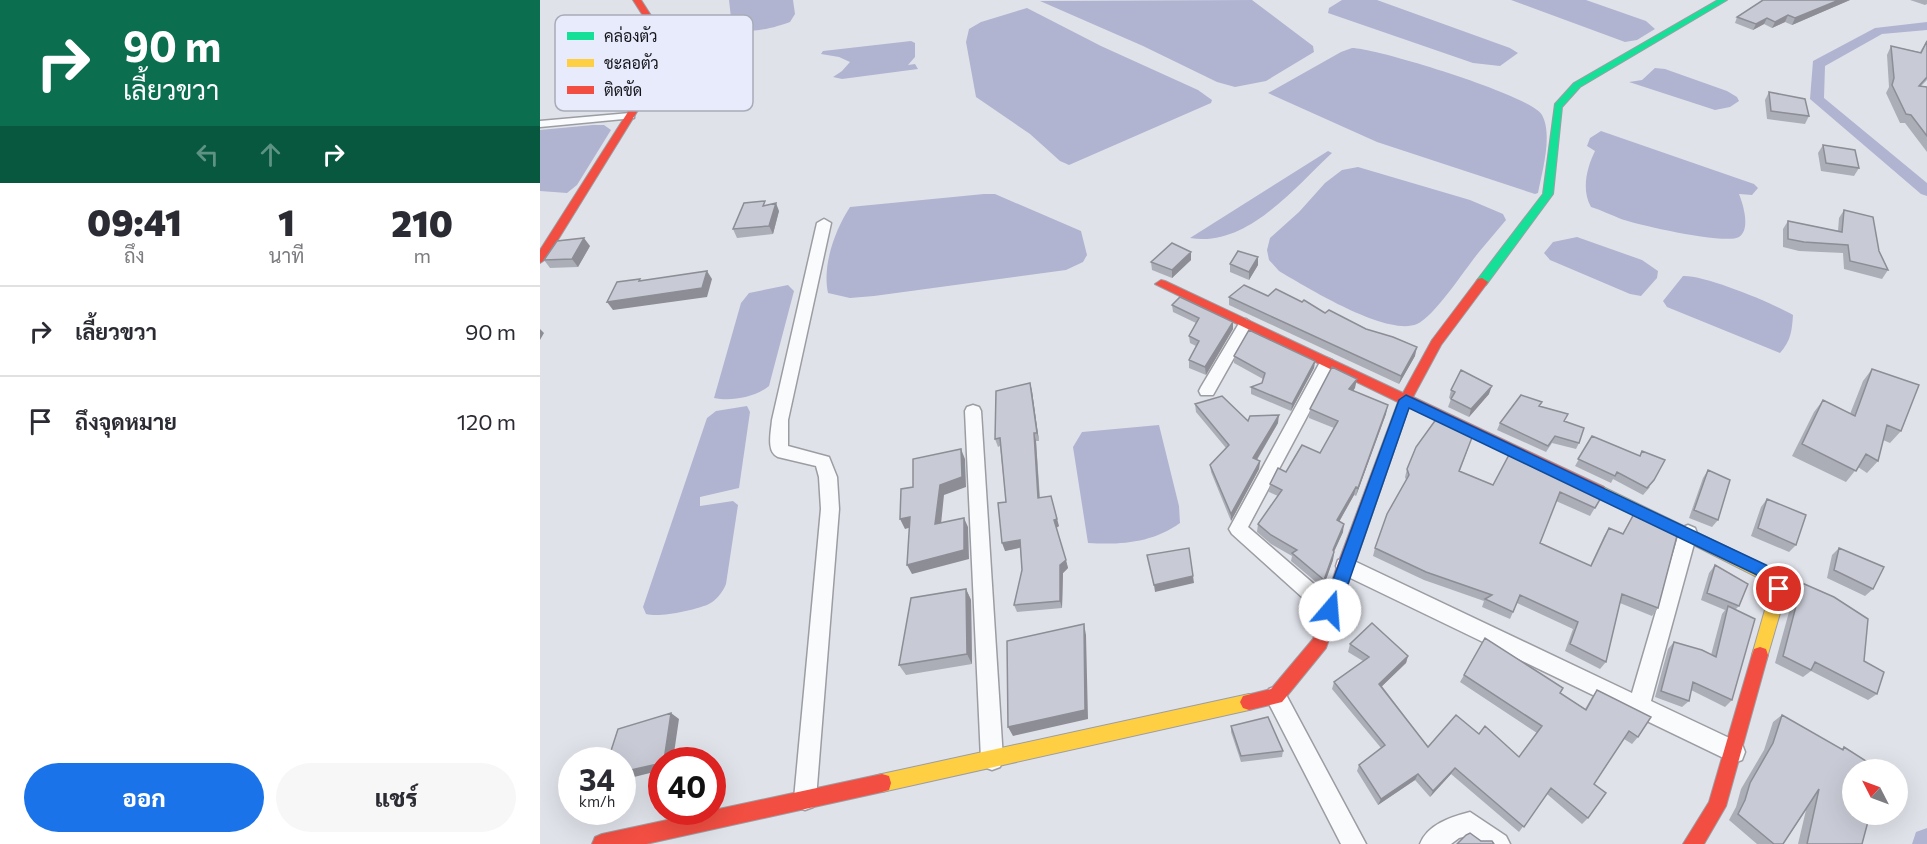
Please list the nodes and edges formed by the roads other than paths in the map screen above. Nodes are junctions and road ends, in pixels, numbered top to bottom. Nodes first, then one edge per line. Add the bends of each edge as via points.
1 (637, 0) edge
2 (1723, 0) edge
3 (647, 15) edge
4 (633, 111) edge
5 (630, 116) junction
6 (540, 124) edge
7 (824, 223) dead end
8 (540, 259) edge
9 (1161, 284) dead end
10 (1246, 324) junction
11 (1327, 363) junction
12 (1207, 391) dead end
13 (1406, 400) junction
14 (973, 411) dead end
15 (1688, 533) junction
16 (1345, 566) junction
17 (1330, 610) junction
18 (1276, 696) junction
19 (1639, 706) junction
20 (1734, 752) junction
21 (992, 759) junction
22 (805, 799) junction
23 (602, 844) edge
24 (1354, 844) edge
25 (1432, 844) edge
26 (1497, 844) edge
27 (1693, 844) edge

1 - 3 street
2 - 13 street via 1577,85 1558,106 1548,194 1436,343
4 - 5 street
5 - 6 street
5 - 8 street
7 - 22 street via 780,420 779,450 823,462 828,477 830,509
9 - 10 street
10 - 11 street
10 - 12 street
11 - 13 street
11 - 17 street via 1238,529
13 - 15 street
13 - 16 street
14 - 21 street
15 - 19 street
15 - 20 street via 1761,569 1775,578 1779,589
16 - 17 street
16 - 19 street
17 - 18 street via 1320,643
18 - 21 street
18 - 24 street
19 - 20 street
20 - 27 street via 1717,806
21 - 22 street
22 - 23 street
25 - 26 street via 1453,828 1470,824

